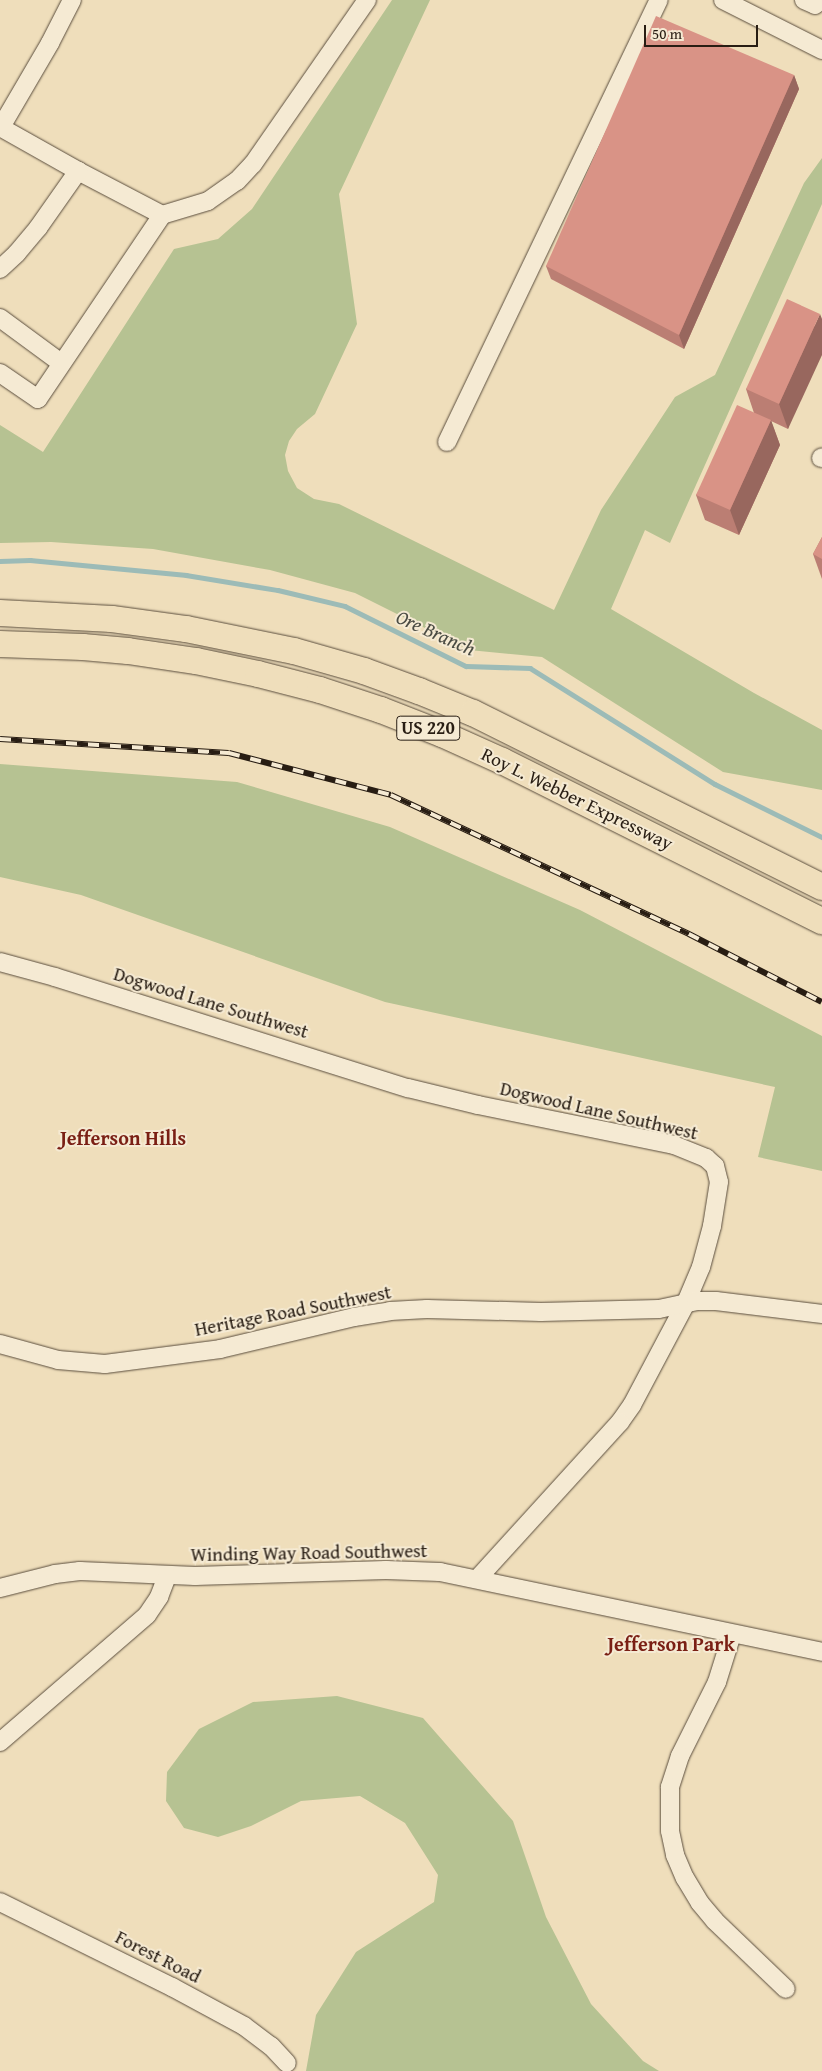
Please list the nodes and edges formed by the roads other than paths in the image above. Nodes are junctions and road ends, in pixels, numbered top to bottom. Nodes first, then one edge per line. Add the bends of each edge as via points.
1 (72, 0) edge
2 (368, 0) edge
3 (658, 0) edge
4 (723, 0) edge
5 (822, 50) edge
6 (1, 127) edge
7 (78, 171) junction
8 (162, 214) junction
9 (0, 269) edge
10 (0, 318) edge
11 (61, 363) junction
12 (0, 373) edge
13 (448, 442) dead end
14 (0, 613) edge
15 (0, 644) edge
16 (822, 887) edge
17 (822, 921) edge
18 (0, 962) edge
19 (686, 1303) junction
20 (822, 1314) edge
21 (0, 1344) edge
22 (167, 1576) junction
23 (476, 1579) junction
24 (0, 1588) edge
25 (732, 1634) junction
26 (822, 1652) edge
27 (0, 1742) edge
28 (0, 1902) edge
29 (786, 1989) dead end
30 (287, 2064) dead end

1 - 6 street
2 - 8 street via 253,164 237,181 208,201
3 - 13 street
4 - 5 street
6 - 7 street
7 - 8 street
7 - 9 street via 38,228
8 - 11 street
10 - 11 street
11 - 12 street via 38,399
14 - 16 highway, Roy L. Webber Expressway / US 220 via 72,616 186,629 294,651 364,671 472,713
15 - 17 highway, Roy L. Webber Expressway / US 220 via 83,647 196,661 320,690 381,710 502,761
18 - 19 street, Dogwood Lane Southwest via 55,976 408,1088 674,1146 706,1158 715,1166 719,1182 701,1267
19 - 20 street, Heritage Road Southwest via 716,1300
19 - 21 street, Heritage Road Southwest via 659,1308 580,1311 390,1311 220,1349 105,1364 58,1360
19 - 23 street, Dogwood Lane Southwest via 646,1382 620,1422
22 - 23 street, Winding Way Road Southwest via 386,1570 440,1572
22 - 24 street, Winding Way Road Southwest via 80,1571
22 - 27 street via 147,1615
23 - 25 street, Winding Way Road Southwest
25 - 26 street, Winding Way Road Southwest
25 - 29 street via 717,1682 680,1756 670,1787 670,1831 682,1870 700,1903
28 - 30 street, Forest Road via 238,2022 271,2046

